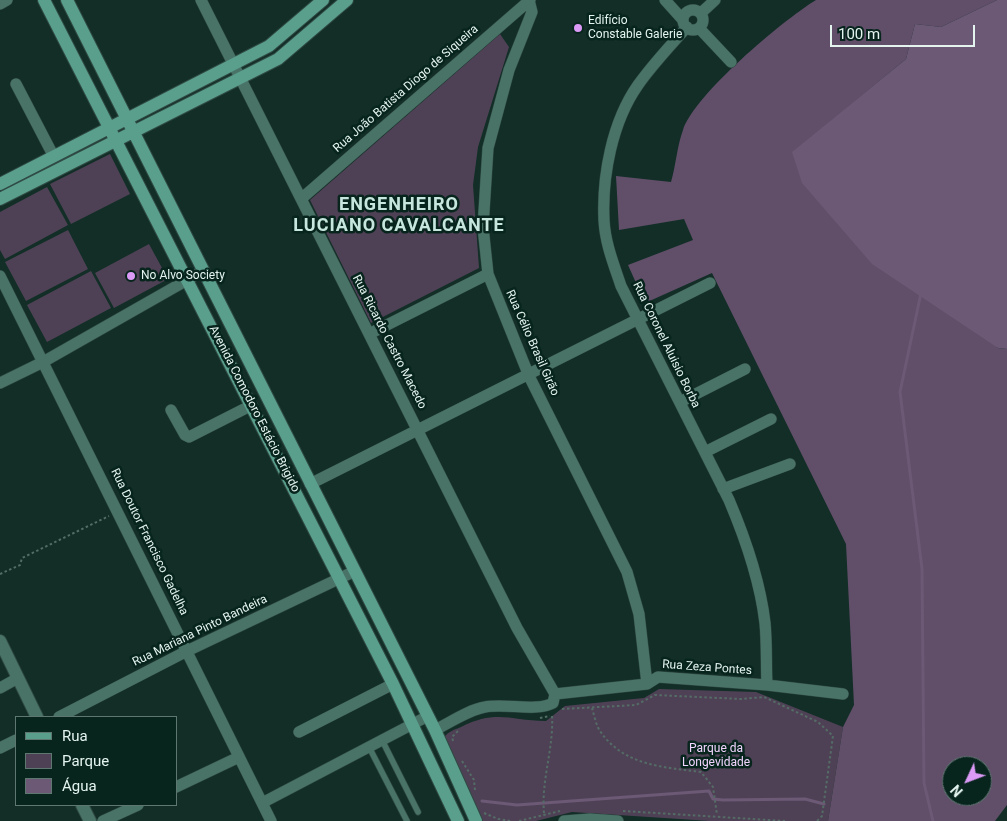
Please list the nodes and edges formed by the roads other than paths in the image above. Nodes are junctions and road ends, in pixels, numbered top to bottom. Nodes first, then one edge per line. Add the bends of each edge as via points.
1 (7, 0) edge
2 (44, 0) edge
3 (67, 0) edge
4 (201, 0) edge
5 (323, 0) edge
6 (347, 0) edge
7 (529, 0) edge
8 (666, 0) edge
9 (688, 0) edge
10 (715, 0) edge
11 (0, 4) edge
12 (699, 12) junction
13 (300, 20) junction
14 (685, 24) junction
15 (699, 28) junction
16 (310, 32) junction
17 (731, 62) dead end
18 (235, 64) junction
19 (241, 78) junction
20 (16, 84) dead end
21 (128, 118) junction
22 (110, 127) junction
23 (135, 131) junction
24 (117, 141) junction
25 (53, 155) junction
26 (0, 184) edge
27 (0, 199) edge
28 (301, 199) junction
29 (203, 271) junction
30 (488, 274) junction
31 (0, 276) edge
32 (188, 279) junction
33 (710, 283) dead end
34 (638, 321) junction
35 (369, 334) junction
36 (43, 362) junction
37 (745, 369) dead end
38 (529, 376) junction
39 (0, 382) edge
40 (680, 402) junction
41 (252, 405) junction
42 (171, 410) dead end
43 (770, 419) dead end
44 (418, 431) junction
45 (705, 452) junction
46 (790, 464) dead end
47 (310, 484) junction
48 (723, 488) junction
49 (354, 571) junction
50 (339, 579) junction
51 (0, 641) edge
52 (187, 651) junction
53 (18, 678) junction
54 (393, 684) junction
55 (646, 684) junction
56 (767, 685) junction
57 (0, 688) edge
58 (555, 694) junction
59 (843, 694) dead end
60 (37, 716) edge
61 (61, 716) edge
62 (428, 716) junction
63 (414, 724) junction
64 (436, 730) junction
65 (299, 732) dead end
66 (15, 740) edge
67 (382, 740) junction
68 (369, 747) junction
69 (0, 748) edge
70 (240, 757) junction
71 (178, 786) edge
72 (262, 803) junction
73 (82, 806) edge
74 (136, 806) edge
75 (418, 812) dead end
76 (562, 816) edge
77 (619, 816) edge
78 (90, 821) edge
79 (103, 821) edge
80 (271, 821) edge
81 (407, 821) edge
82 (458, 821) edge
83 (476, 821) edge

1 - 11 street
2 - 22 main road, Avenida Comodoro Estácio Brigido
3 - 21 main road, Avenida Comodoro Estácio Brigido
4 - 18 street, Rua Ricardo Castro Macedo
5 - 13 main road
6 - 16 main road
7 - 28 street, Rua João Batista Diogo de Siqueira
7 - 30 street, Rua Célio Brasil Girão via 532,12 509,70 488,148 483,228
8 - 14 street
9 - 12 street
10 - 12 street
12 - 14 street via 689,10
12 - 15 street via 703,21
13 - 16 main road
13 - 18 main road via 269,46
14 - 15 street via 695,30
14 - 34 street, Rua Coronel Aluisio Borba via 637,86 617,129 610,154 604,221 608,248
15 - 17 street
16 - 19 main road via 278,59
18 - 19 street, Rua Ricardo Castro Macedo
18 - 21 main road
19 - 23 main road
19 - 28 street, Rua Ricardo Castro Macedo
20 - 25 street
21 - 22 main road
21 - 23 main road, Avenida Comodoro Estácio Brigido
22 - 24 main road, Avenida Comodoro Estácio Brigido
22 - 25 main road
23 - 24 main road
23 - 29 main road, Avenida Comodoro Estácio Brigido
24 - 27 main road
24 - 32 main road, Avenida Comodoro Estácio Brigido
25 - 26 main road
28 - 35 street, Rua Ricardo Castro Macedo
29 - 32 street
29 - 47 main road, Avenida Comodoro Estácio Brigido
30 - 35 street
30 - 38 street, Rua Célio Brasil Girão
31 - 36 street, Rua Doutor Francisco Gadelha
32 - 36 street
32 - 41 main road, Avenida Comodoro Estácio Brigido
33 - 34 street
34 - 38 street
34 - 40 street, Rua Coronel Aluisio Borba
35 - 44 street, Rua Ricardo Castro Macedo
36 - 39 street
36 - 52 street, Rua Doutor Francisco Gadelha
37 - 40 street
38 - 44 street
38 - 55 street, Rua Célio Brasil Girão via 627,572 639,614
40 - 45 street, Rua Coronel Aluisio Borba
41 - 42 street via 192,437 185,435
41 - 50 main road, Avenida Comodoro Estácio Brigido
43 - 45 street
44 - 47 street
44 - 58 street, Rua Ricardo Castro Macedo via 517,628
45 - 48 street, Rua Coronel Aluisio Borba
46 - 48 street
47 - 49 main road, Avenida Comodoro Estácio Brigido
48 - 56 street, Rua Coronel Aluisio Borba via 744,536 759,591 765,624
49 - 50 street, Rua Mariana Pinto Bandeira
49 - 62 main road, Avenida Comodoro Estácio Brigido
50 - 52 street, Rua Mariana Pinto Bandeira
50 - 54 main road, Avenida Comodoro Estácio Brigido
51 - 53 street
52 - 61 street, Rua Mariana Pinto Bandeira
52 - 70 street, Rua Doutor Francisco Gadelha
53 - 57 street
53 - 60 street
54 - 63 main road, Avenida Comodoro Estácio Brigido
54 - 65 street
55 - 56 street, Rua Zeza Pontes via 665,678
55 - 58 street, Rua Zeza Pontes
56 - 59 street, Rua Zeza Pontes
58 - 64 street via 553,703 545,708 484,707
62 - 63 street
62 - 64 main road, Avenida Comodoro Estácio Brigido
63 - 67 street
63 - 82 main road, Avenida Comodoro Estácio Brigido
64 - 83 main road, Avenida Comodoro Estácio Brigido
66 - 69 street
67 - 68 street
67 - 75 lane
68 - 72 street
68 - 81 lane
70 - 71 street
70 - 72 street, Rua Doutor Francisco Gadelha
72 - 80 street, Rua Doutor Francisco Gadelha
73 - 78 street
74 - 79 street
76 - 77 street via 590,819

